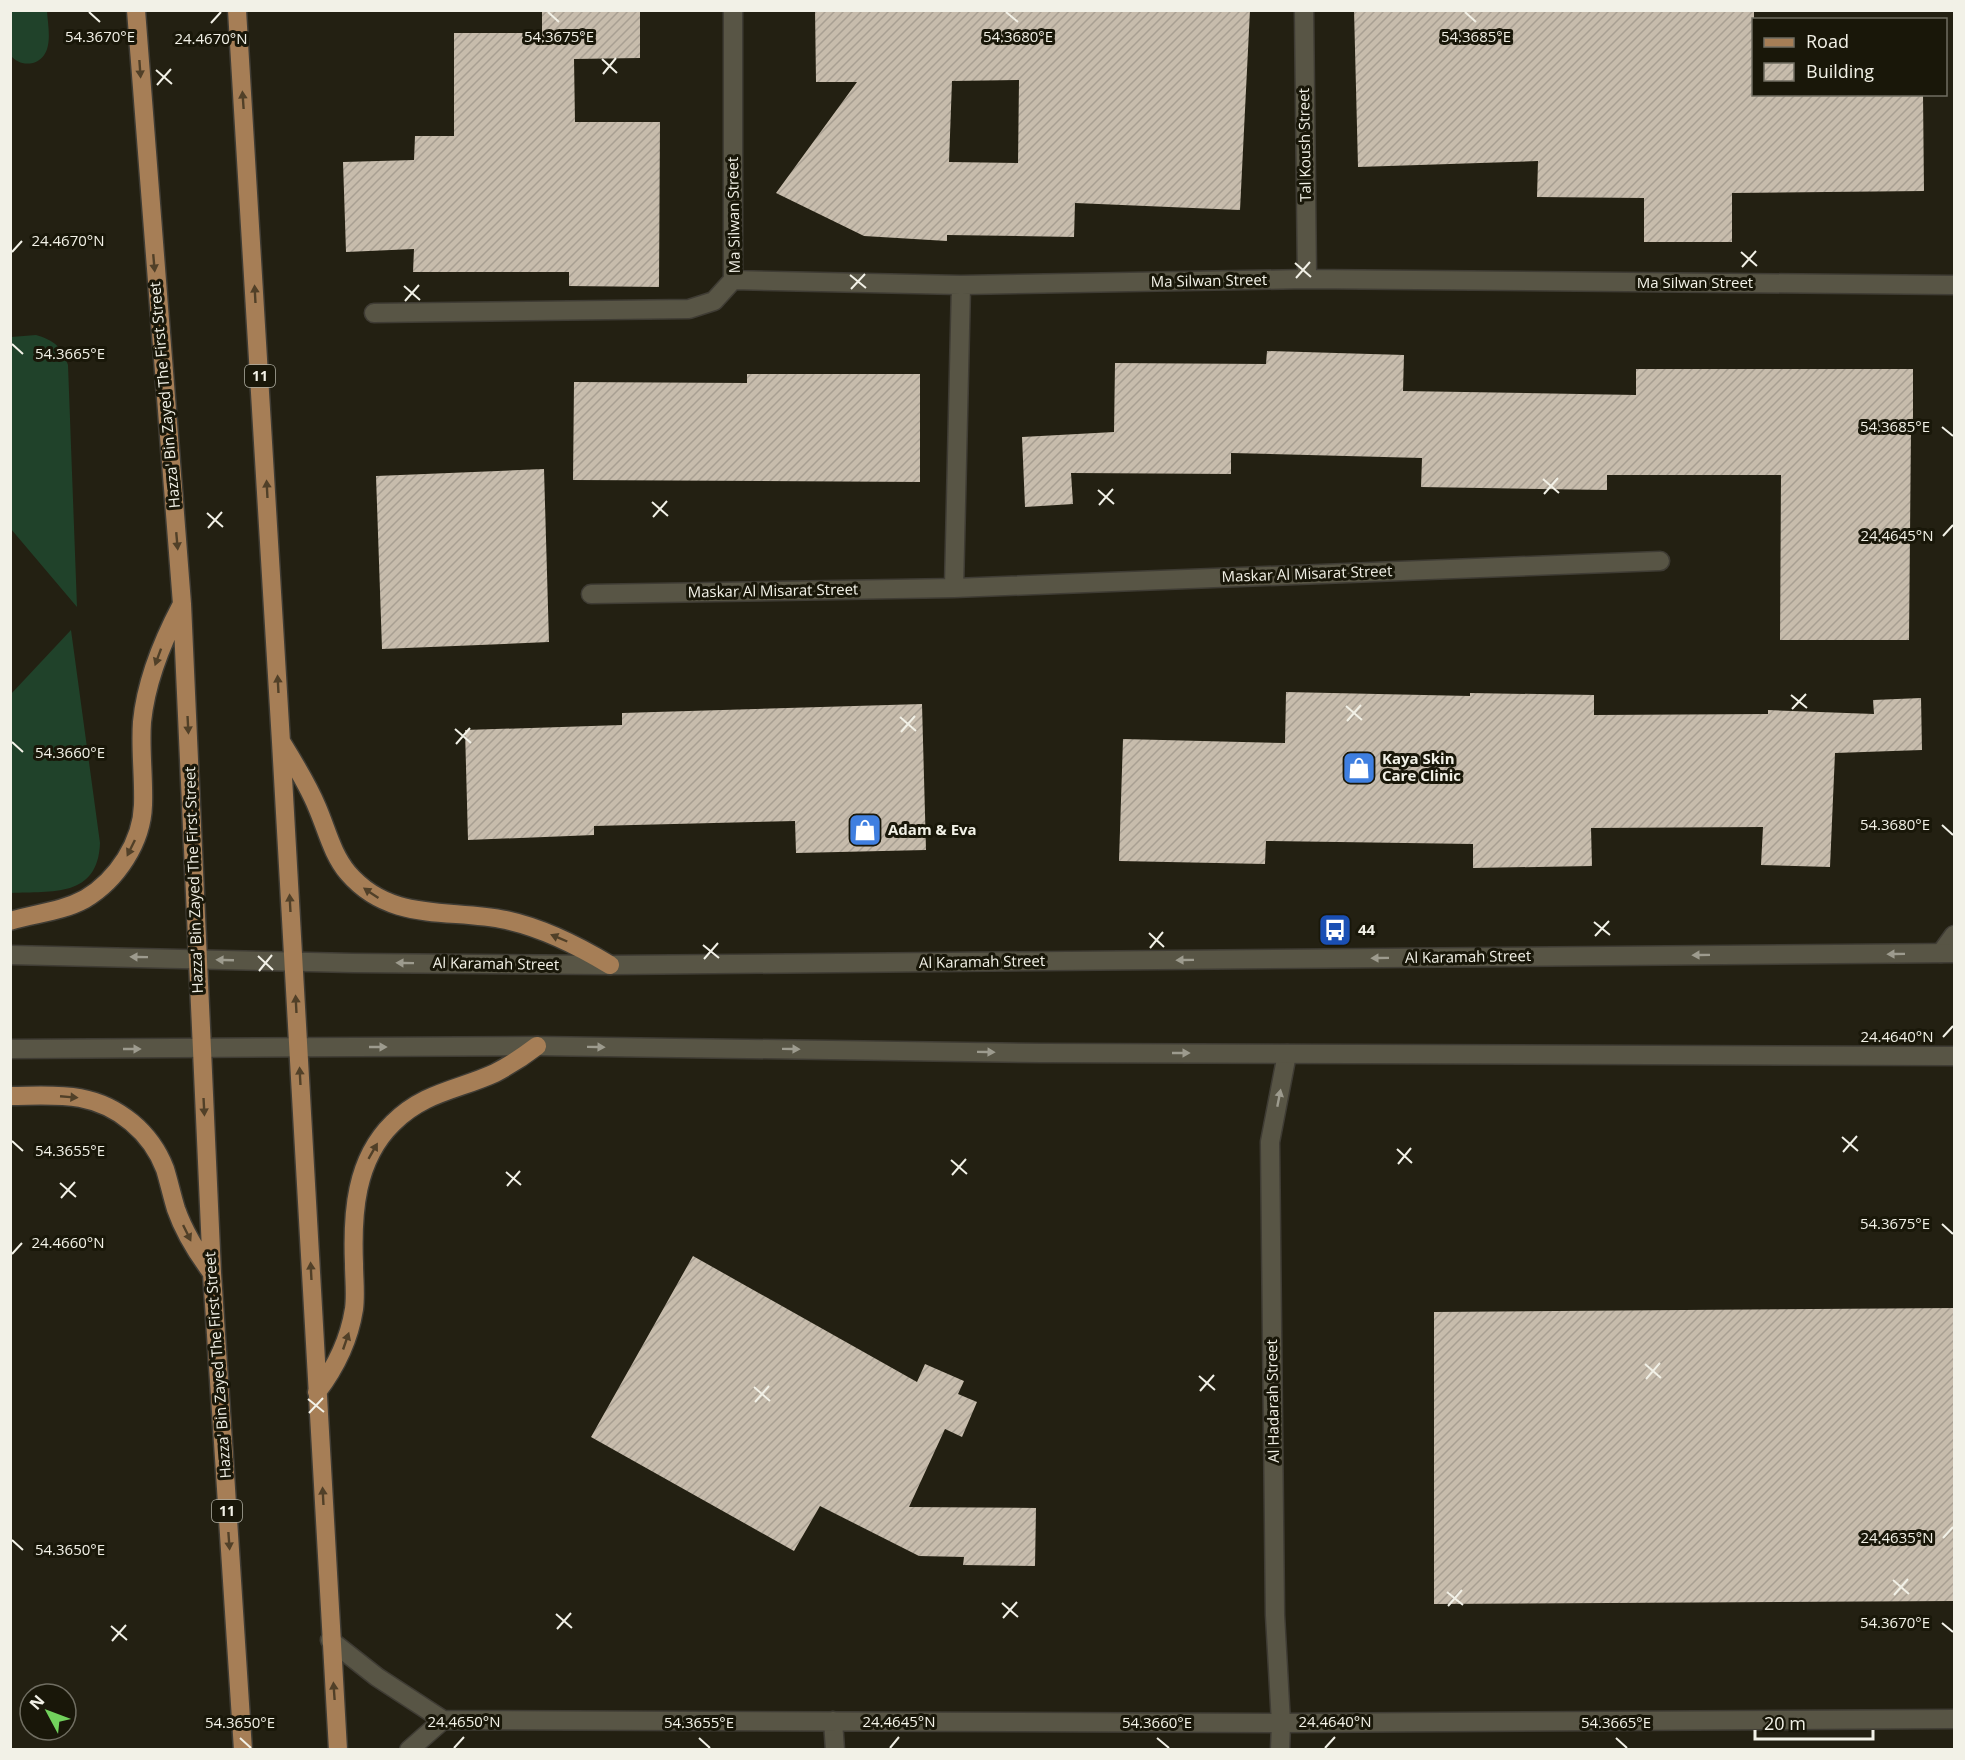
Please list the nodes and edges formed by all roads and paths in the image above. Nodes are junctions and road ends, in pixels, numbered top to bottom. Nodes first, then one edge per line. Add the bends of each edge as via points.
1 (136, 10) edge
2 (237, 10) edge
3 (733, 10) edge
4 (1304, 10) edge
5 (1307, 279) junction
6 (733, 280) junction
7 (961, 285) junction
8 (1954, 285) edge
9 (374, 313) dead end
10 (1660, 561) dead end
11 (954, 588) junction
12 (591, 594) dead end
13 (182, 604) junction
14 (281, 742) junction
15 (10, 921) edge
16 (1954, 935) edge
17 (1948, 953) edge
18 (10, 955) edge
19 (198, 959) junction
20 (293, 962) junction
21 (610, 965) junction
22 (537, 1046) junction
23 (298, 1047) junction
24 (202, 1048) junction
25 (10, 1049) edge
26 (1287, 1054) junction
27 (1954, 1056) edge
28 (10, 1096) edge
29 (212, 1273) junction
30 (317, 1392) junction
31 (330, 1640) junction
32 (1954, 1719) edge
33 (443, 1720) junction
34 (833, 1721) junction
35 (1281, 1723) junction
36 (243, 1749) edge
37 (338, 1749) edge
38 (409, 1749) edge
39 (835, 1749) edge
40 (1280, 1749) edge

1 -> 13 main road, Hazza' Bin Zayed The First Street / 11
14 -> 2 main road, 11
3 - 6 street, Ma Silwan Street
4 - 5 street, Tal Koush Street
5 - 7 street, Ma Silwan Street
5 - 8 street, Ma Silwan Street
6 - 7 street, Ma Silwan Street
6 - 9 street via 714,301 689,309
7 - 11 street
10 - 11 street, Maskar Al Misarat Street
11 - 12 street, Maskar Al Misarat Street
13 -> 15 main road via 167,632 147,691 141,743 143,807 131,850 119,869 87,897 68,907
13 -> 19 main road, Hazza' Bin Zayed The First Street / 11
20 -> 14 main road, 11
21 -> 14 main road via 534,928 506,920 408,909 374,895 339,861 308,786
16 - 17 street
17 -> 21 street, Al Karamah Street
19 -> 18 street, Al Karamah Street
20 -> 19 street, Al Karamah Street
19 - 24 main road, Hazza' Bin Zayed The First Street / 11
21 -> 20 street, Al Karamah Street
23 -> 20 main road, 11
23 -> 22 street
22 -> 26 street
30 -> 22 main road via 336,1364 349,1331 354,1309 355,1198 360,1178 379,1140 409,1109 495,1072
23 - 24 street
30 -> 23 main road, 11
25 -> 24 street
24 -> 29 main road, Hazza' Bin Zayed The First Street / 11
26 - 27 street
35 -> 26 street, Al Hadarah Street via 1275,1616 1270,1142
28 -> 29 main road via 98,1102 134,1124 157,1151 186,1233
29 -> 36 main road, Hazza' Bin Zayed The First Street / 11
31 -> 30 main road, 11
31 - 33 street via 377,1677
37 -> 31 main road, 11
32 - 35 street
33 - 34 street
33 - 38 street
34 - 35 street
34 - 39 street
35 - 40 street, Al Hadarah Street

